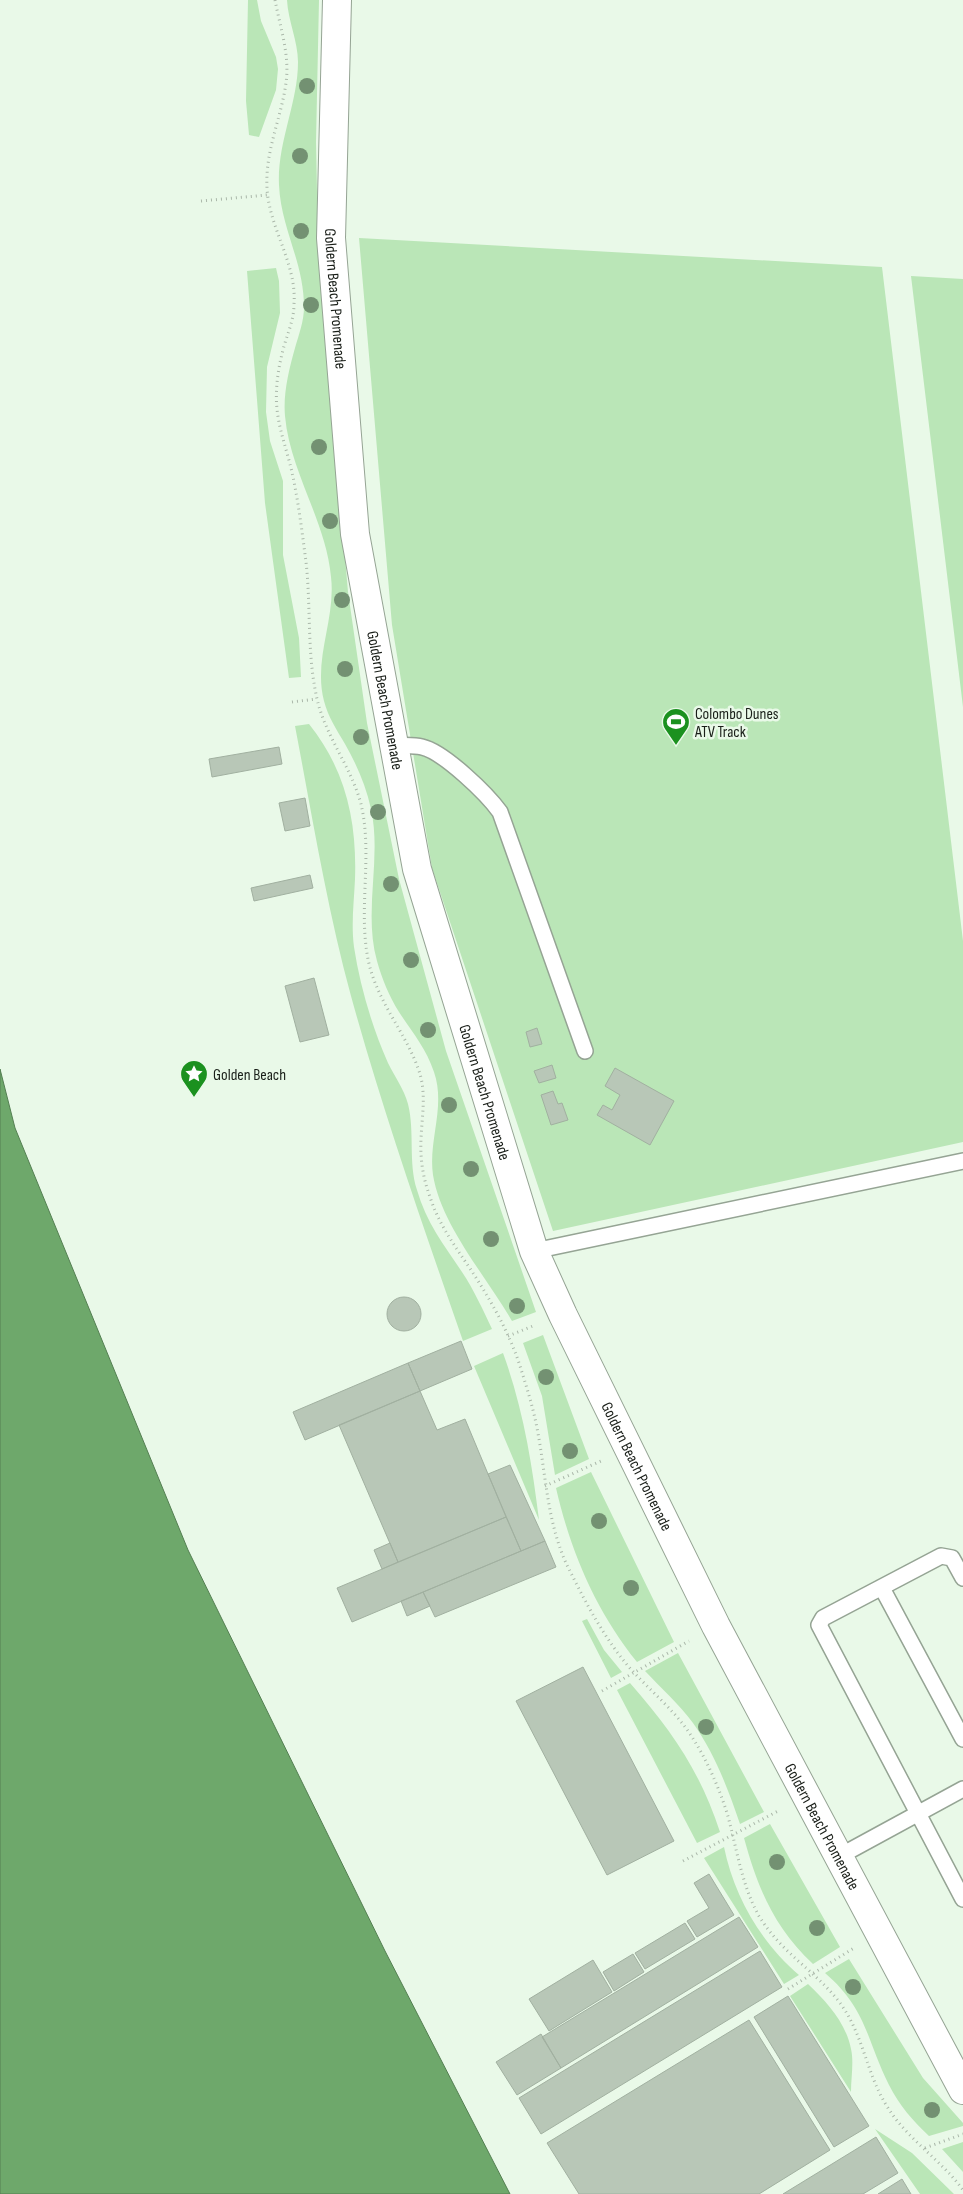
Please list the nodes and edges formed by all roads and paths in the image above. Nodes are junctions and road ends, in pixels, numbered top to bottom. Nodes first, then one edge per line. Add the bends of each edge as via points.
1 (338, 0) edge
2 (267, 195) dead end
3 (201, 201) dead end
4 (316, 699) dead end
5 (292, 702) dead end
6 (394, 745) junction
7 (585, 1052) dead end
8 (963, 1161) edge
9 (534, 1251) junction
10 (630, 1448) junction
11 (545, 1486) dead end
12 (963, 1578) edge
13 (882, 1588) junction
14 (716, 1626) junction
15 (602, 1690) dead end
16 (963, 1740) edge
17 (963, 1789) edge
18 (806, 1796) junction
19 (917, 1813) junction
20 (838, 1857) junction
21 (683, 1860) dead end
22 (963, 1899) edge
23 (879, 1933) junction
24 (788, 1989) dead end
25 (963, 2090) edge
26 (963, 2134) edge
27 (925, 2148) dead end

1 - 6 street, Goldern Beach Promenade via 331,238 356,534
2 - 3 path
4 - 5 path
6 - 7 lane via 422,747 436,754 477,786 500,812
6 - 9 street, Goldern Beach Promenade via 417,870
8 - 9 lane
9 - 10 street, Goldern Beach Promenade
10 - 11 path
10 - 14 street, Goldern Beach Promenade
12 - 13 lane via 952,1558 945,1556
13 - 16 lane
13 - 19 lane via 823,1618 819,1628
14 - 15 path
14 - 18 street, Goldern Beach Promenade
17 - 19 lane
18 - 20 street, Goldern Beach Promenade
18 - 21 path
19 - 20 lane
19 - 22 lane
20 - 23 street, Goldern Beach Promenade
23 - 24 path
23 - 25 street, Goldern Beach Promenade
26 - 27 path

